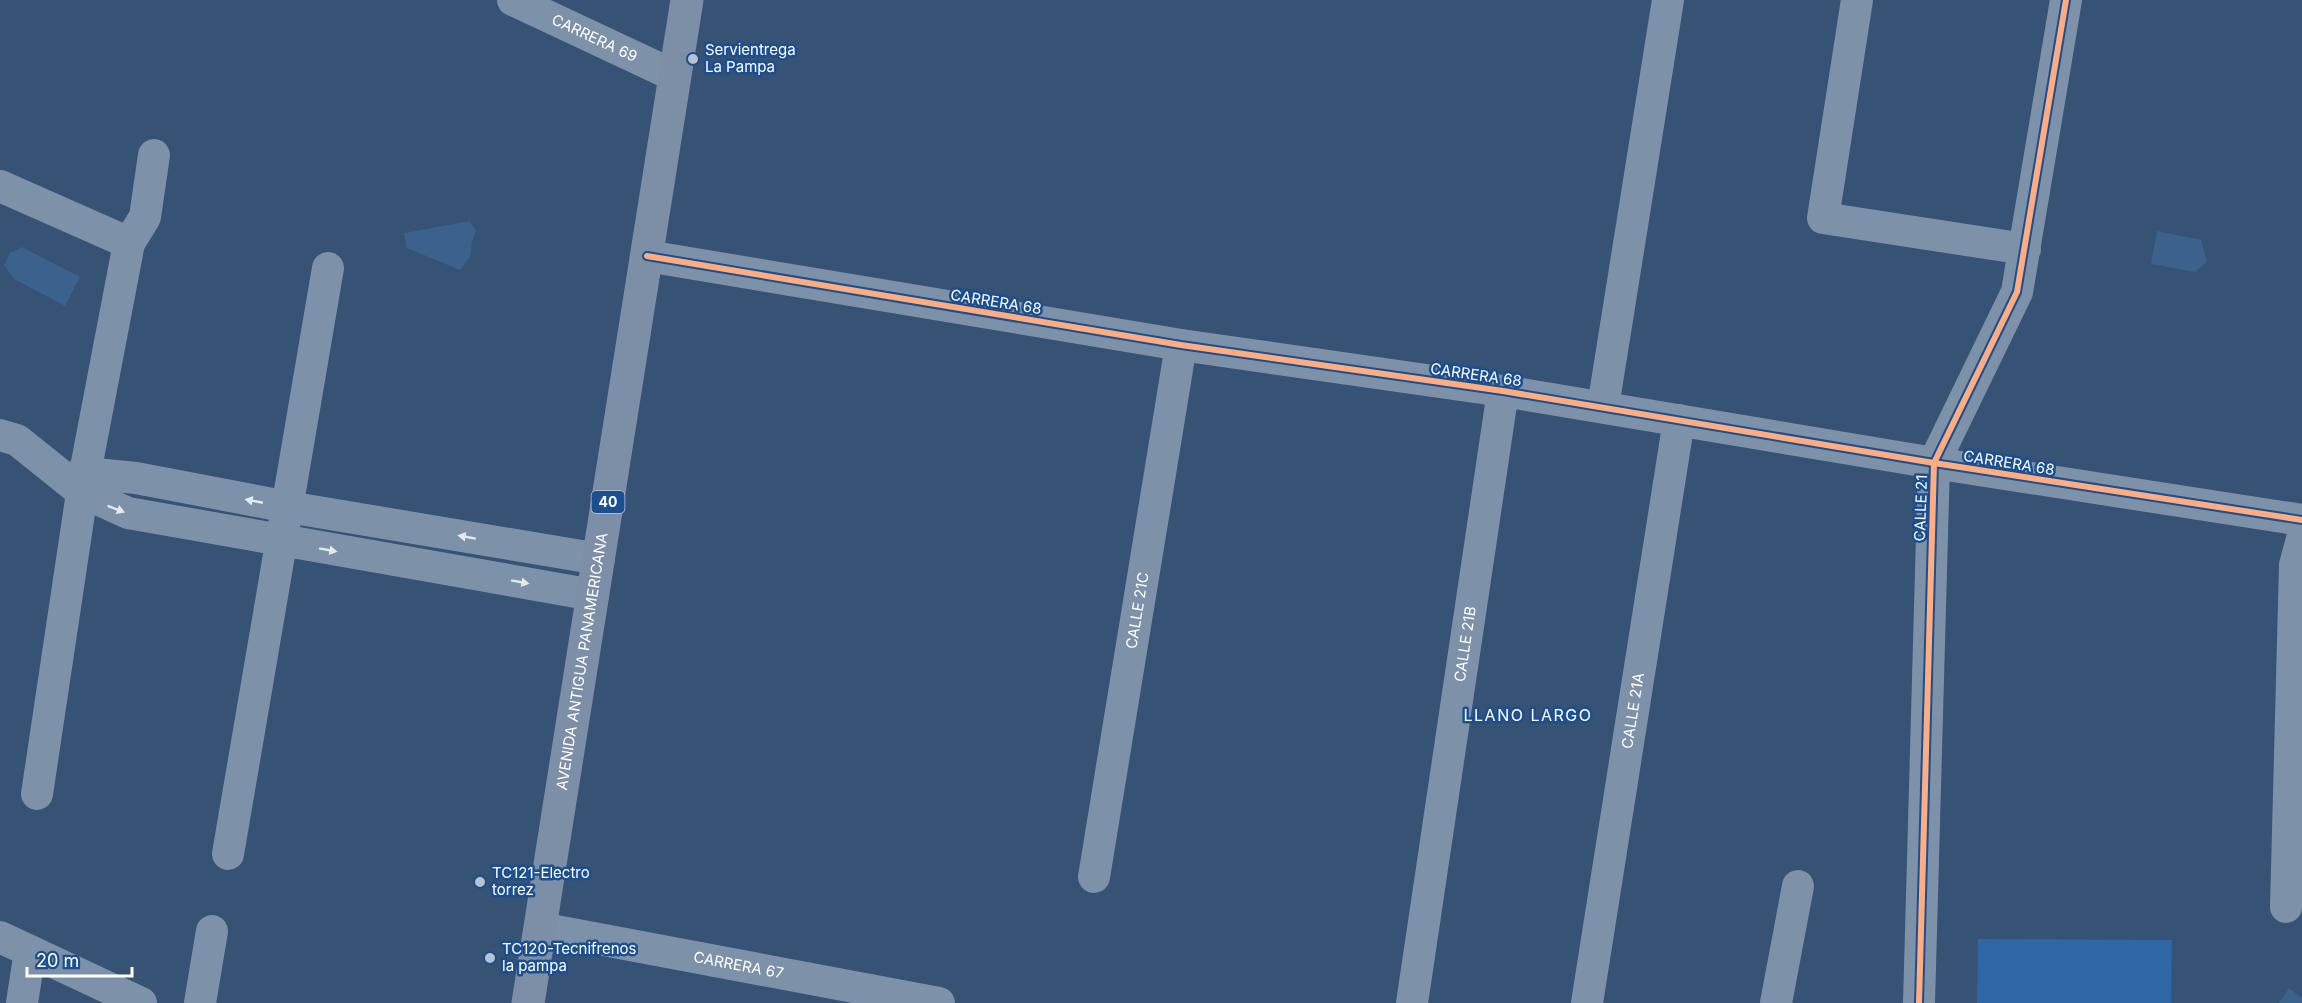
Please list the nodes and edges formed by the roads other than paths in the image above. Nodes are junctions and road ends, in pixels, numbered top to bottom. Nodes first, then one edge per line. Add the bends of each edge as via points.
1 (513, 0) edge
2 (687, 0) edge
3 (1668, 0) edge
4 (1857, 0) edge
5 (2066, 0) edge
6 (675, 76) junction
7 (154, 155) dead end
8 (0, 186) edge
9 (129, 243) junction
10 (2025, 249) junction
11 (646, 256) junction
12 (328, 268) dead end
13 (1181, 345) junction
14 (1503, 391) junction
15 (1603, 407) junction
16 (1678, 420) junction
17 (0, 435) edge
18 (1934, 463) junction
19 (78, 482) junction
20 (288, 507) junction
21 (2302, 520) edge
22 (2302, 539) edge
23 (282, 542) junction
24 (599, 559) junction
25 (593, 595) junction
26 (37, 794) dead end
27 (228, 854) dead end
28 (1094, 877) dead end
29 (1798, 886) dead end
30 (2286, 908) dead end
31 (540, 928) junction
32 (212, 931) dead end
33 (0, 937) edge
34 (30, 951) junction
35 (22, 1003) edge
36 (141, 1003) edge
37 (200, 1003) edge
38 (528, 1003) edge
39 (939, 1003) edge
40 (1412, 1003) edge
41 (1587, 1003) edge
42 (1776, 1003) edge
43 (1919, 1003) edge

1 - 6 street, CARRERA 69
2 - 6 main road, AVENIDA ANTIGUA PANAMERICANA / 40
3 - 15 street
4 - 10 street via 1823,218
5 - 10 street, CALLE 21
6 - 11 main road, AVENIDA ANTIGUA PANAMERICANA / 40
7 - 9 street via 145,217
8 - 9 street
9 - 19 street
10 - 18 street, CALLE 21 via 2018,292
11 - 13 street, CARRERA 68
11 - 24 main road, AVENIDA ANTIGUA PANAMERICANA / 40
12 - 20 street
13 - 14 street, CARRERA 68
13 - 28 street, CALLE 21C
14 - 15 street, CARRERA 68
14 - 40 street, CALLE 21B
15 - 16 street, CARRERA 68
16 - 18 street, CARRERA 68
16 - 41 street, CALLE 21A
17 - 19 street via 17,440
18 - 21 street, CARRERA 68
18 - 43 street, CALLE 21
20 -> 19 street via 136,478
19 -> 23 street via 100,502 128,513
19 - 26 street
20 - 23 street
24 -> 20 street
22 - 30 street via 2295,565
23 -> 25 street
23 - 27 street
24 - 25 main road, AVENIDA ANTIGUA PANAMERICANA / 40
25 - 31 main road, AVENIDA ANTIGUA PANAMERICANA / 40
29 - 42 street
31 - 38 main road, AVENIDA ANTIGUA PANAMERICANA / 40
31 - 39 street, CARRERA 67
32 - 37 street
33 - 34 street
34 - 35 street
34 - 36 street

